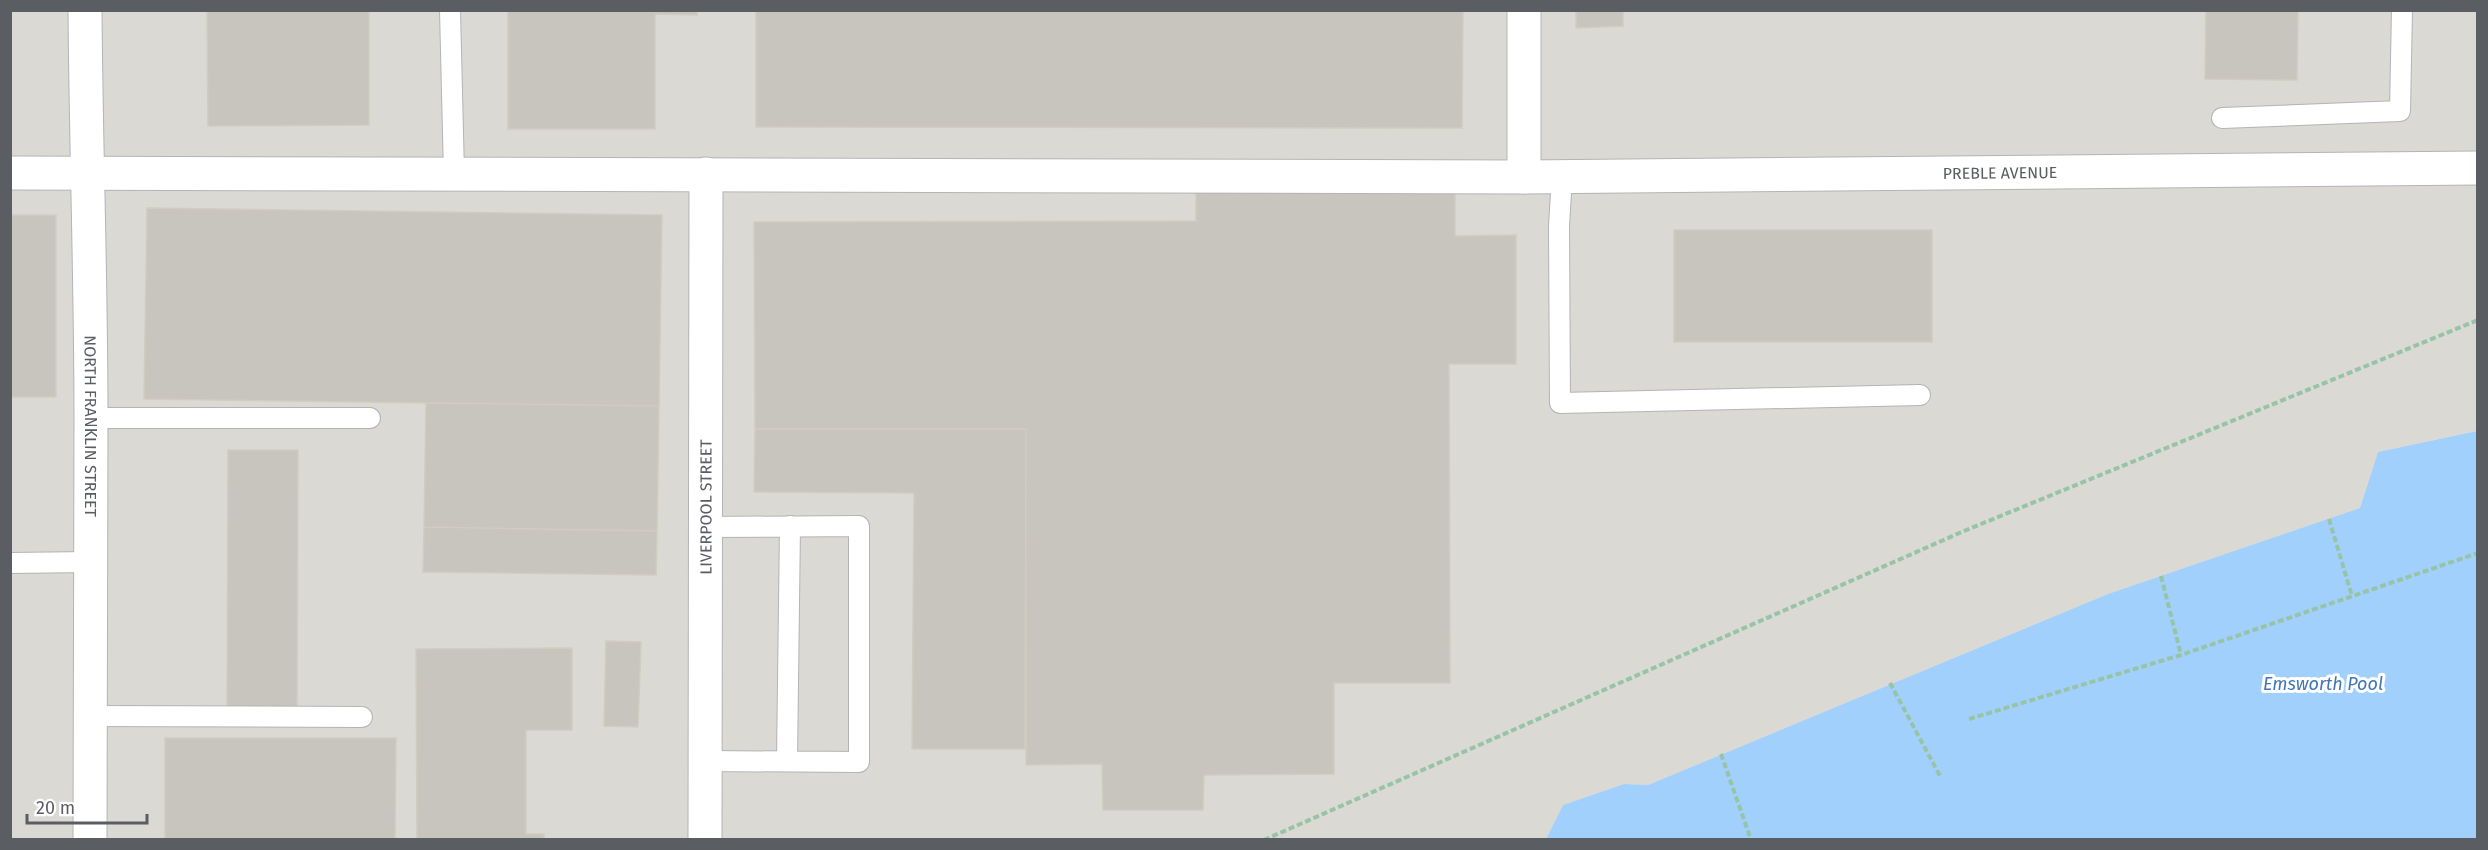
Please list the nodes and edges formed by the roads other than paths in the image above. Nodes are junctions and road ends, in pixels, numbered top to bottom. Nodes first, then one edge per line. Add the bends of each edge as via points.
1 (85, 10) edge
2 (450, 10) edge
3 (1524, 10) edge
4 (2402, 10) edge
5 (2222, 118) dead end
6 (2478, 168) edge
7 (10, 173) edge
8 (86, 173) junction
9 (454, 174) junction
10 (706, 174) junction
11 (1562, 176) junction
12 (1524, 177) junction
13 (1920, 395) dead end
14 (91, 418) junction
15 (370, 418) dead end
16 (790, 526) junction
17 (707, 527) junction
18 (90, 562) junction
19 (10, 563) edge
20 (90, 716) junction
21 (362, 717) dead end
22 (705, 761) junction
23 (787, 761) junction
24 (90, 840) edge
25 (705, 840) edge

1 - 8 street, NORTH FRANKLIN STREET
2 - 9 lane
3 - 12 street
4 - 5 lane via 2400,111
6 - 11 street, PREBLE AVENUE
7 - 8 street, PREBLE AVENUE
8 - 9 street, PREBLE AVENUE
8 - 14 street, NORTH FRANKLIN STREET
9 - 10 street, PREBLE AVENUE
10 - 12 street, PREBLE AVENUE
10 - 17 street, LIVERPOOL STREET
11 - 12 street, PREBLE AVENUE
11 - 13 lane via 1560,403
14 - 15 lane
14 - 18 street, NORTH FRANKLIN STREET
16 - 17 lane
16 - 23 lane
16 - 23 lane via 859,526 859,762
17 - 22 street, LIVERPOOL STREET
18 - 19 lane
18 - 20 street, NORTH FRANKLIN STREET
20 - 21 lane
20 - 24 street, NORTH FRANKLIN STREET
22 - 23 lane
22 - 25 street, LIVERPOOL STREET

